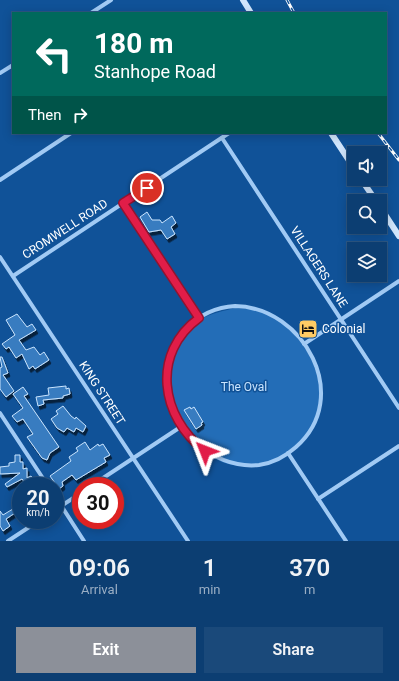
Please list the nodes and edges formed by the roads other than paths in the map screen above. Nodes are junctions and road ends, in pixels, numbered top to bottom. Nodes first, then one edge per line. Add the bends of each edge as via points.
1 (111, 0) edge
2 (243, 0) edge
3 (93, 12) edge
4 (250, 12) edge
5 (12, 66) edge
6 (0, 73) edge
7 (69, 134) edge
8 (228, 134) edge
9 (332, 134) edge
10 (222, 138) junction
11 (347, 157) edge
12 (0, 180) edge
13 (123, 203) junction
14 (387, 218) edge
15 (399, 236) edge
16 (0, 257) edge
17 (13, 276) junction
18 (399, 281) edge
19 (199, 318) junction
20 (341, 320) junction
21 (304, 344) junction
22 (399, 408) edge
23 (0, 413) edge
24 (182, 426) junction
25 (399, 446) edge
26 (288, 453) junction
27 (133, 458) junction
28 (42, 477) edge
29 (104, 477) edge
30 (318, 499) junction
31 (64, 511) edge
32 (26, 529) edge
33 (8, 541) edge
34 (84, 541) edge
35 (188, 541) edge
36 (346, 541) edge

1 - 3 street
2 - 4 main road
5 - 6 street
7 - 12 street
8 - 10 street, CROMWELL ROAD
9 - 11 main road
10 - 13 street, CROMWELL ROAD
10 - 20 street, VILLAGERS LANE
13 - 17 street, CROMWELL ROAD
13 - 19 street
14 - 15 main road
16 - 17 street, KING STREET
17 - 27 street, KING STREET
18 - 20 street
19 - 21 street via 222,308 254,307 280,319 292,328
19 - 24 street via 188,326 178,339 167,365 168,395
20 - 21 street
20 - 22 street, VILLAGERS LANE
21 - 26 street via 319,375 320,408 316,422 306,437
23 - 28 street
24 - 26 street via 202,448 224,462 258,465
24 - 27 street
25 - 30 street
26 - 30 street
27 - 29 street
27 - 35 street, KING STREET
30 - 36 street
31 - 34 street
32 - 33 street

